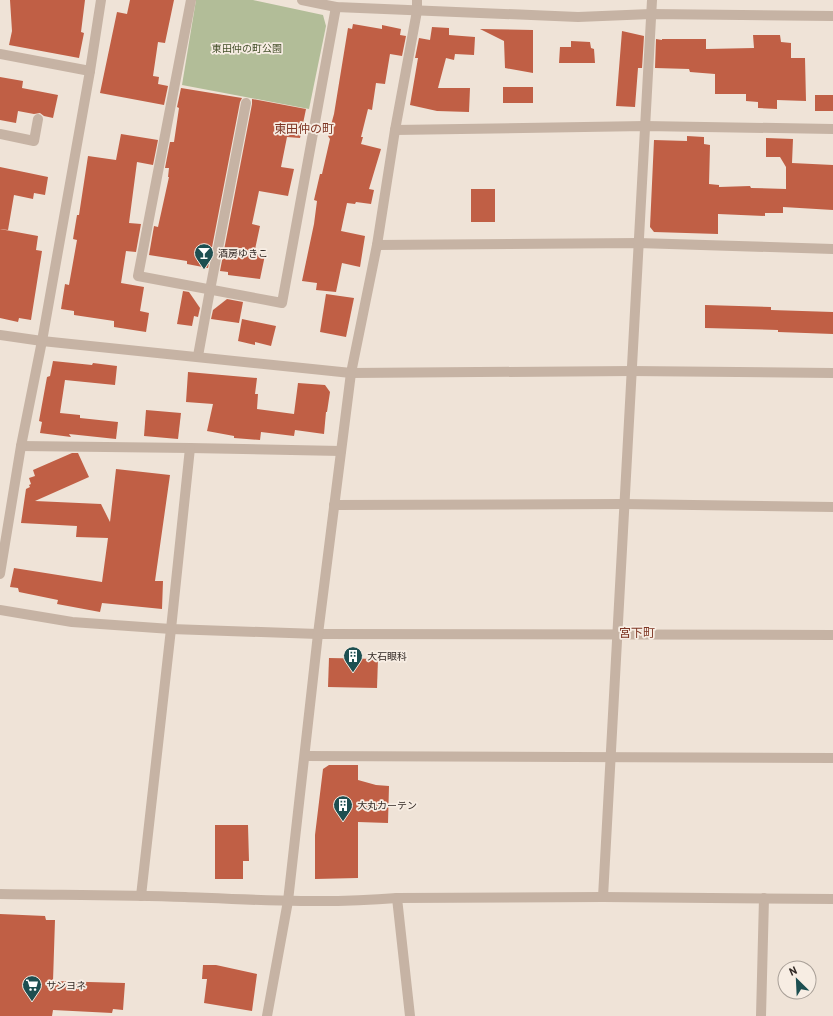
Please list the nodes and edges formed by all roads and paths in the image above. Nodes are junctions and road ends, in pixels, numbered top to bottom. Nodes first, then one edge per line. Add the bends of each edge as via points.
1 (101, 0) edge
2 (191, 0) edge
3 (302, 0) edge
4 (417, 0) edge
5 (652, 0) edge
6 (336, 7) junction
7 (417, 11) junction
8 (651, 14) junction
9 (833, 16) edge
10 (0, 54) edge
11 (90, 71) junction
12 (246, 103) dead end
13 (38, 119) dead end
14 (645, 126) junction
15 (833, 129) edge
16 (394, 130) junction
17 (0, 134) edge
18 (638, 243) junction
19 (377, 245) junction
20 (833, 249) edge
21 (210, 290) junction
22 (0, 335) edge
23 (42, 341) junction
24 (198, 356) junction
25 (631, 372) junction
26 (351, 373) junction
27 (833, 373) edge
28 (21, 446) junction
29 (190, 448) junction
30 (341, 451) junction
31 (624, 504) junction
32 (334, 505) junction
33 (833, 506) edge
34 (0, 574) edge
35 (0, 610) edge
36 (171, 629) junction
37 (318, 634) junction
38 (616, 635) junction
39 (833, 635) edge
40 (305, 756) junction
41 (610, 757) junction
42 (833, 758) edge
43 (0, 894) edge
44 (141, 896) junction
45 (602, 896) junction
46 (397, 898) junction
47 (764, 898) junction
48 (833, 899) edge
49 (288, 901) junction
50 (266, 1016) edge
51 (410, 1016) edge
52 (761, 1016) edge

1 - 11 street
2 - 21 street via 138,276
3 - 6 street
4 - 7 street
5 - 8 street
6 - 7 street
6 - 21 street via 282,303
7 - 8 street via 578,17
7 - 16 street
8 - 9 street
8 - 14 street
10 - 11 street
11 - 23 street
12 - 21 street
13 - 17 street via 34,141
14 - 15 street
14 - 16 street
14 - 18 street
16 - 19 street
18 - 19 street
18 - 20 street
18 - 25 street
19 - 26 street
21 - 24 street
22 - 23 street
23 - 24 street
23 - 28 street
24 - 26 street
25 - 26 street
25 - 27 street
25 - 31 street
26 - 30 street
28 - 29 street
28 - 34 street
29 - 30 street
29 - 36 street
30 - 32 street
31 - 32 street
31 - 33 street
31 - 38 street
32 - 37 street
35 - 36 street via 72,622
36 - 37 street
36 - 44 street
37 - 38 street
37 - 40 street
38 - 39 street
38 - 41 street
40 - 41 street
40 - 49 street
41 - 42 street
41 - 45 street
43 - 44 street
44 - 49 street
45 - 46 street
45 - 47 street
46 - 49 street
46 - 51 street
47 - 48 street
47 - 52 street
49 - 50 street

